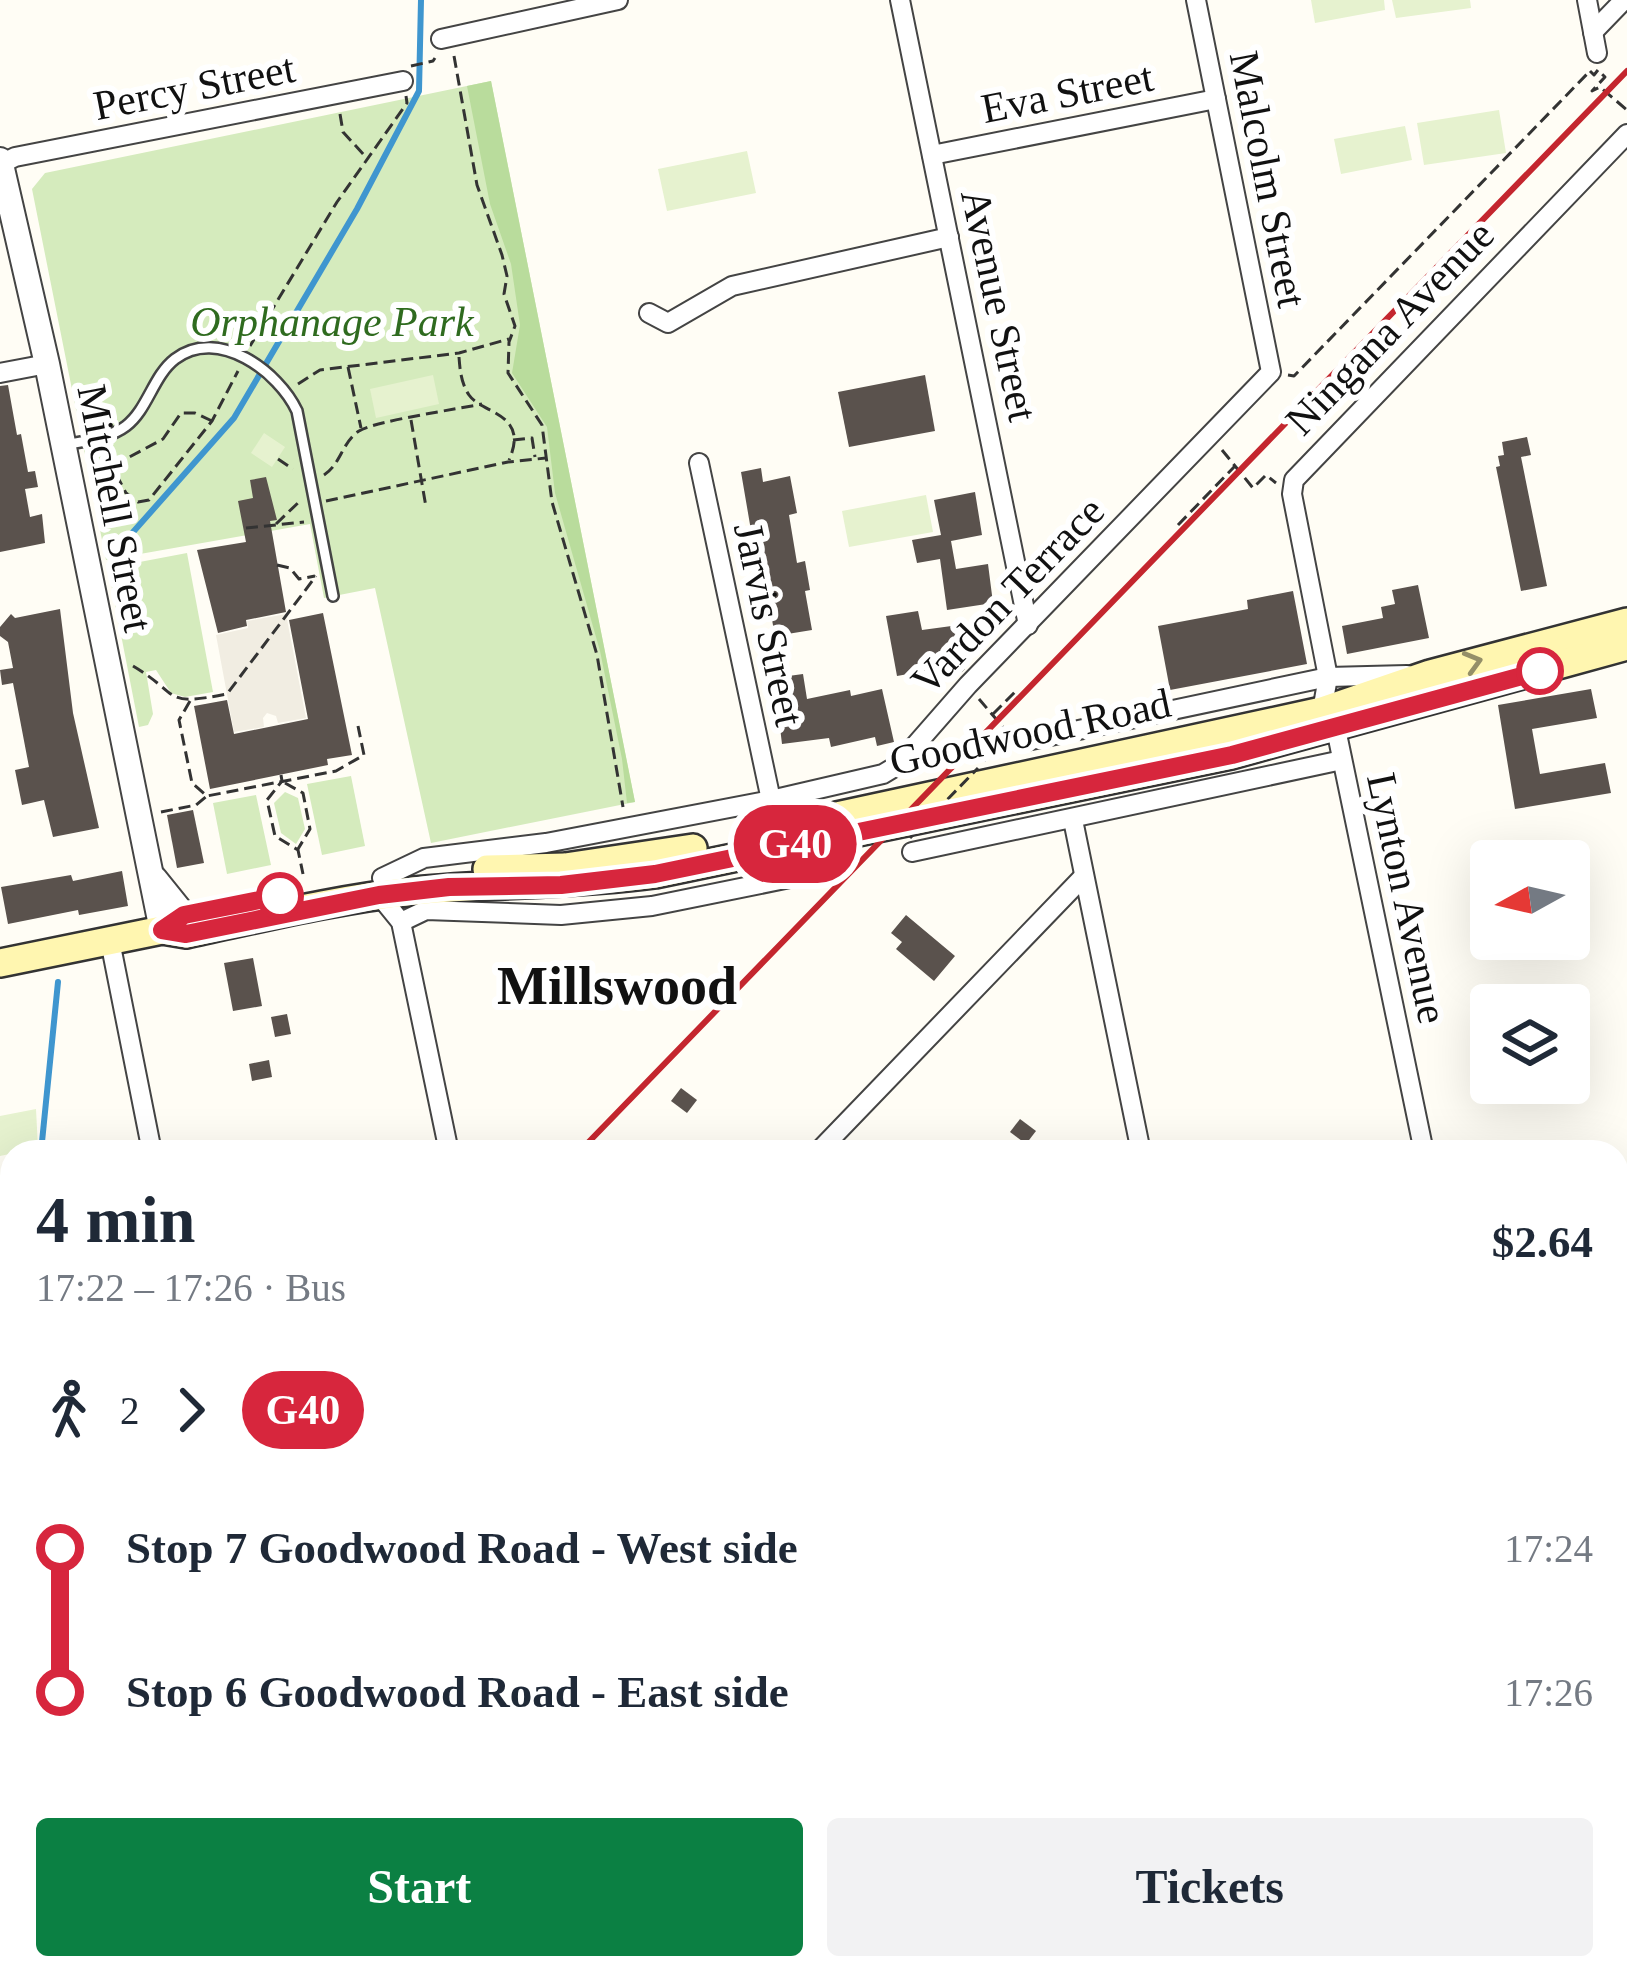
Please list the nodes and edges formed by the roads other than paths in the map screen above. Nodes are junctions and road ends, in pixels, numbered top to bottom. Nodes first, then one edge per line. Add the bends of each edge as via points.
1 (618, 0) edge
2 (901, 0) edge
3 (1196, 0) edge
4 (1587, 0) edge
5 (1624, 0) edge
6 (1593, 32) junction
7 (445, 38) road end
8 (1597, 53) dead end
9 (406, 74) road end
10 (1216, 99) junction
11 (1627, 134) edge
12 (932, 155) junction
13 (0, 162) edge
14 (949, 237) junction
15 (649, 313) dead end
16 (47, 364) junction
17 (1270, 372) joint
18 (0, 373) edge
19 (64, 445) junction
20 (699, 463) dead end
21 (333, 596) dead end
22 (1028, 625) junction
23 (1625, 640) edge
24 (1430, 674) junction
25 (1328, 677) junction
26 (1329, 720) junction
27 (1022, 742) dead end
28 (1342, 760) junction
29 (771, 800) junction
30 (1073, 820) junction
31 (911, 845) road end
32 (541, 855) junction
33 (1084, 876) junction
34 (790, 878) dead end
35 (380, 887) junction
36 (400, 922) junction
37 (173, 923) junction
38 (110, 941) junction
39 (0, 963) edge
40 (150, 1140) edge
41 (445, 1140) edge
42 (830, 1140) edge
43 (1139, 1140) edge
44 (1421, 1140) edge

1 - 7 street
2 - 12 street, Avenue Street
3 - 10 street, Malcolm Street
4 - 6 street
5 - 6 street
6 - 8 street
9 - 13 street, Percy Street
10 - 12 street, Eva Street
10 - 17 street, Malcolm Street
11 - 25 street, Ningana Avenue via 1294,480
12 - 14 street, Avenue Street
13 - 16 street, Mitchell Street
14 - 15 street via 732,286 668,323
14 - 22 street, Avenue Street
16 - 18 street
16 - 19 street, Mitchell Street
17 - 22 street, Vardon Terrace
19 - 21 lane via 130,423 181,355 214,348 243,358 274,380 297,411 322,574
19 - 37 street, Mitchell Street via 150,872
20 - 29 street, Jarvis Street
22 - 29 street, Vardon Terrace via 898,765
24 -> 23 main road, Goodwood Road
23 - 26 main road, Goodwood Road
24 - 25 street
24 - 26 main road, Goodwood Road
25 - 26 street, Ningana Avenue
25 - 27 street, Goodwood Road
26 - 28 street, Lynton Avenue
26 - 32 main road, Goodwood Road via 699,847 600,863
26 - 35 main road, Goodwood Road via 1232,755 655,874 561,885
28 - 30 street
28 - 44 street, Lynton Avenue
29 - 32 street, Vardon Terrace via 625,828
30 - 31 street
30 - 33 street
32 - 35 main road, Goodwood Road
33 - 42 street
33 - 43 street
34 - 36 street via 652,906 561,915 426,910
35 - 36 street
35 - 37 main road, Goodwood Road via 186,934
36 - 41 street
37 - 38 main road, Goodwood Road
38 - 39 main road, Goodwood Road
38 - 40 street

